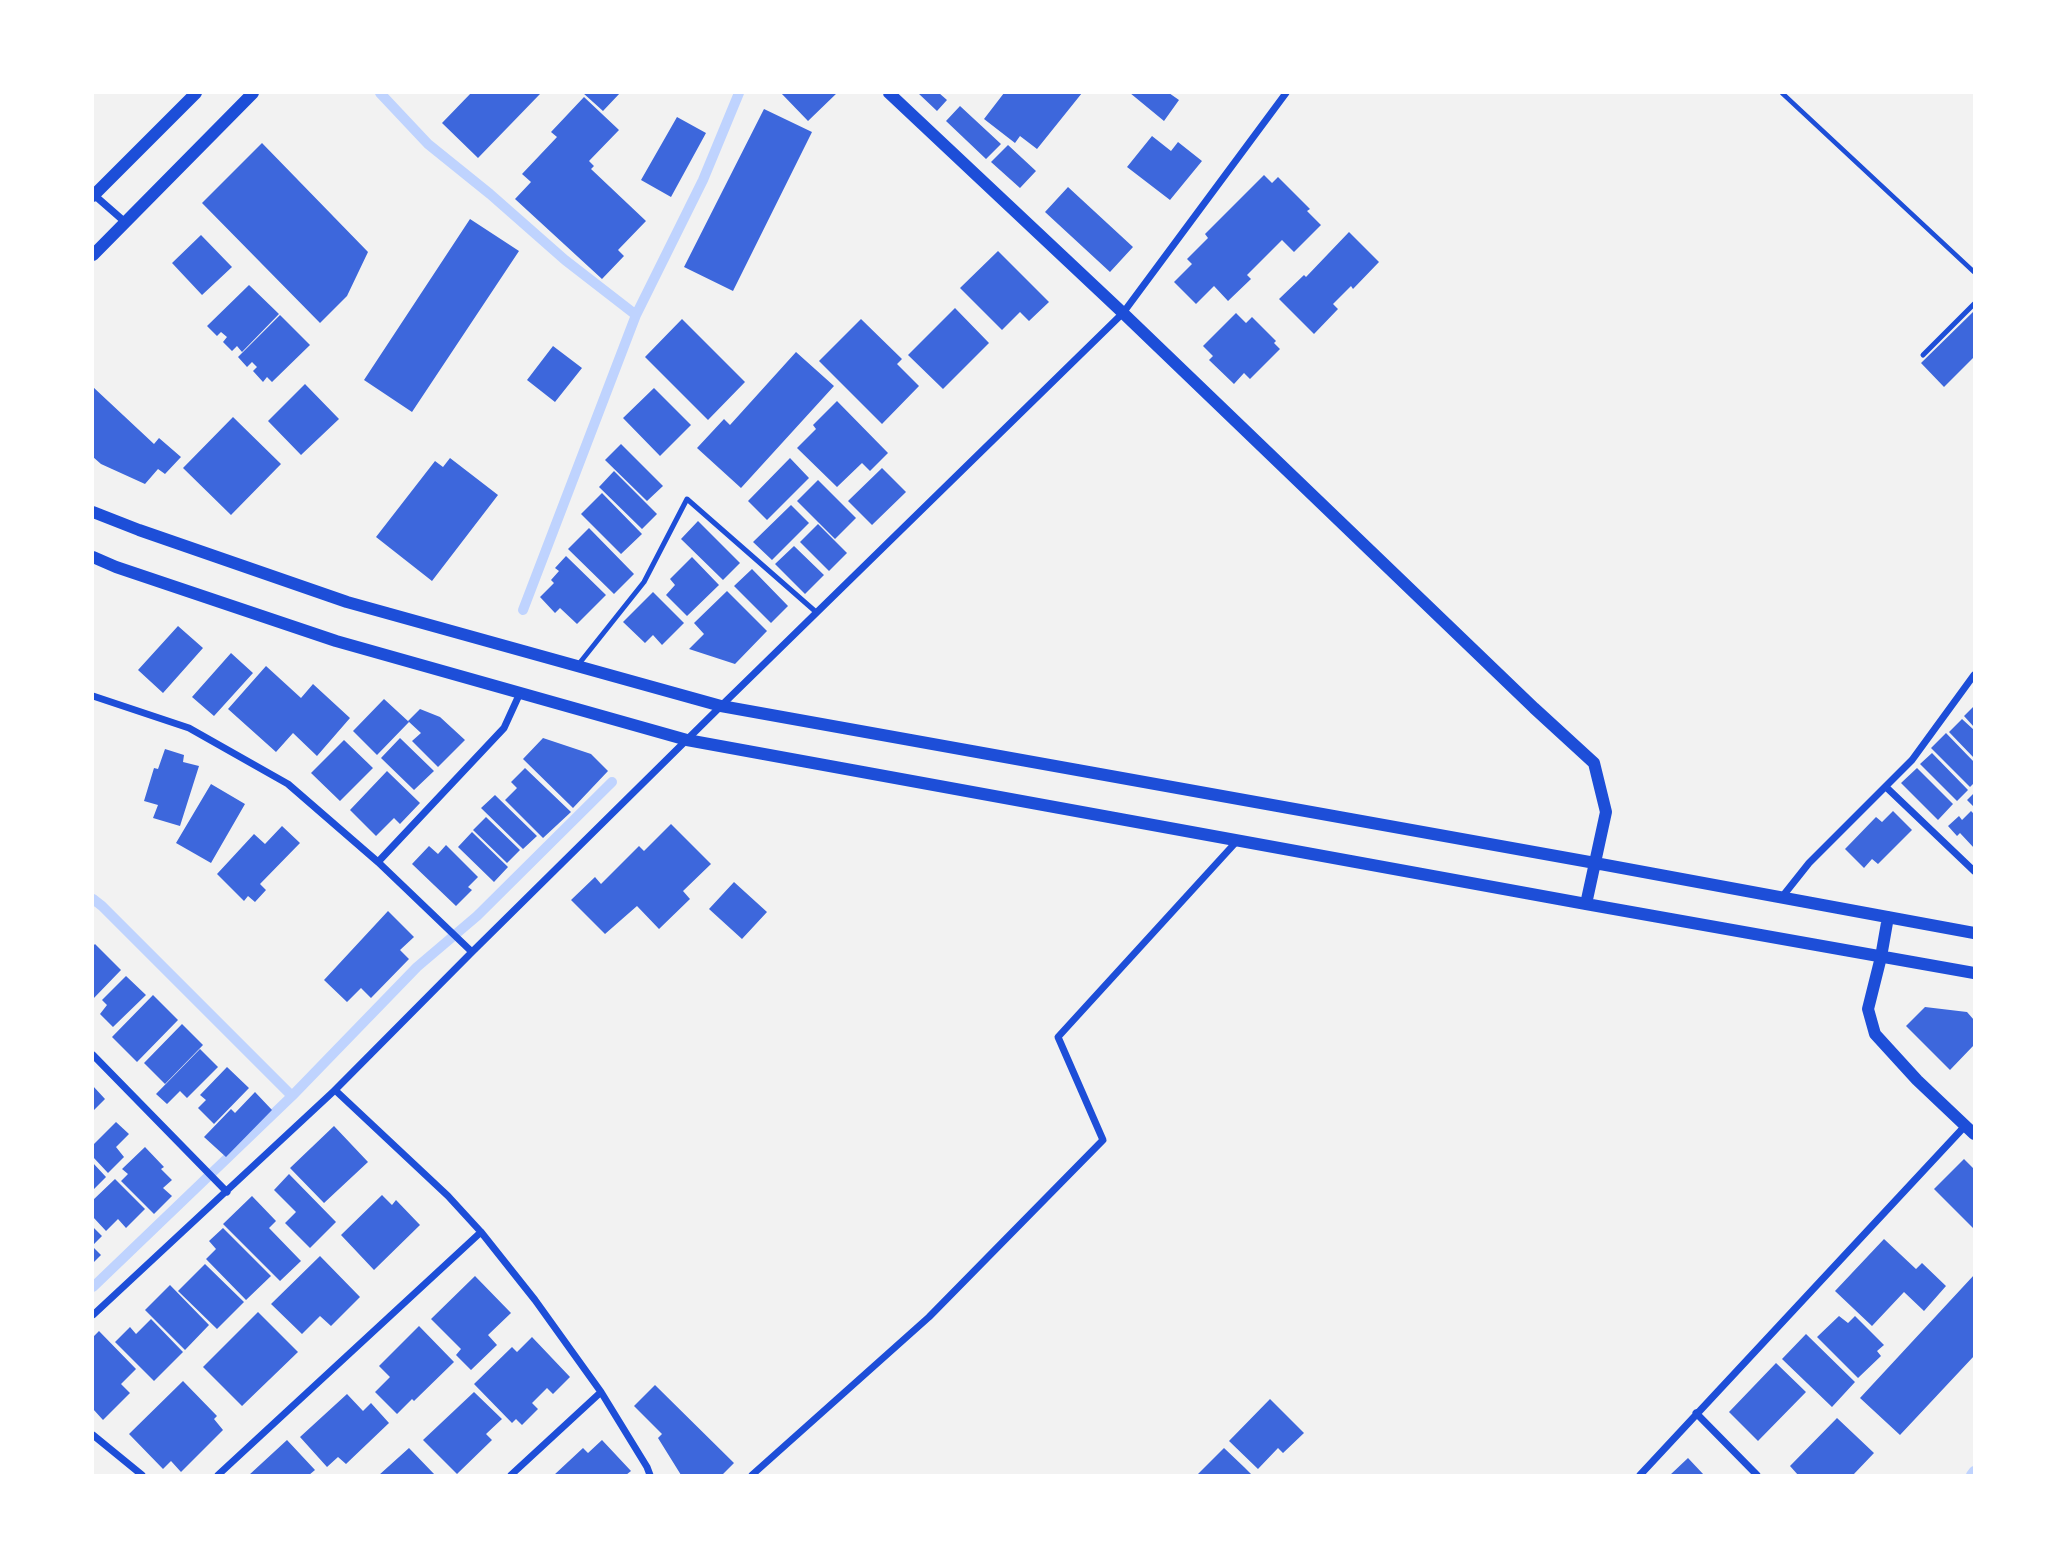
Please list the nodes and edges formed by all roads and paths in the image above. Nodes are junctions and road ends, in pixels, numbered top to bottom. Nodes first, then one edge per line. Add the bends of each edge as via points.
1 (196, 93) edge
2 (253, 93) edge
3 (889, 93) edge
4 (1286, 93) edge
5 (1782, 93) edge
6 (93, 195) edge
7 (125, 222) junction
8 (93, 255) edge
9 (1974, 272) edge
10 (1974, 304) edge
11 (1123, 313) junction
12 (1923, 355) dead end
13 (93, 512) edge
14 (93, 557) edge
15 (816, 612) junction
16 (578, 665) junction
17 (1974, 675) edge
18 (520, 693) junction
19 (93, 696) edge
20 (721, 706) junction
21 (687, 740) junction
22 (1886, 787) junction
23 (1238, 840) junction
24 (378, 862) junction
25 (1595, 863) junction
26 (1974, 871) edge
27 (1782, 897) junction
28 (1586, 904) junction
29 (1888, 917) junction
30 (1974, 933) edge
31 (472, 951) junction
32 (1881, 957) junction
33 (1974, 973) edge
34 (93, 1055) edge
35 (335, 1090) junction
36 (1970, 1130) edge
37 (226, 1192) junction
38 (481, 1232) junction
39 (93, 1315) edge
40 (601, 1392) junction
41 (1696, 1413) junction
42 (93, 1435) edge
43 (142, 1475) edge
44 (218, 1475) edge
45 (511, 1475) edge
46 (650, 1475) edge
47 (752, 1475) edge
48 (1640, 1475) edge
49 (1757, 1475) edge

1 - 6 street
2 - 7 street
3 - 11 street
4 - 11 street
5 - 9 path
6 - 7 street
7 - 8 street
10 - 12 lane
11 - 15 street
11 - 25 street via 1594,763 1606,813
13 - 16 street via 346,602
14 - 18 street via 336,641
15 - 16 lane via 687,499 644,582
15 - 20 street
16 - 20 street
17 - 22 street via 1912,760
18 - 21 street
18 - 24 street via 504,729
19 - 24 street via 189,728 288,784
20 - 21 street
20 - 25 street
21 - 23 street
21 - 31 street
22 - 26 street
22 - 27 street via 1809,863
23 - 28 street
23 - 47 street via 1058,1037 1103,1140 929,1317
24 - 31 street
25 - 27 street
25 - 28 street
27 - 29 street
28 - 32 street
29 - 30 street
29 - 32 street
31 - 35 street
32 - 33 street
32 - 36 street via 1868,1009 1875,1034
34 - 37 street
35 - 37 street
35 - 38 street
36 - 41 street
37 - 39 street
38 - 40 street
38 - 44 street
40 - 45 street
40 - 46 street
41 - 48 street
41 - 49 street
42 - 43 street

